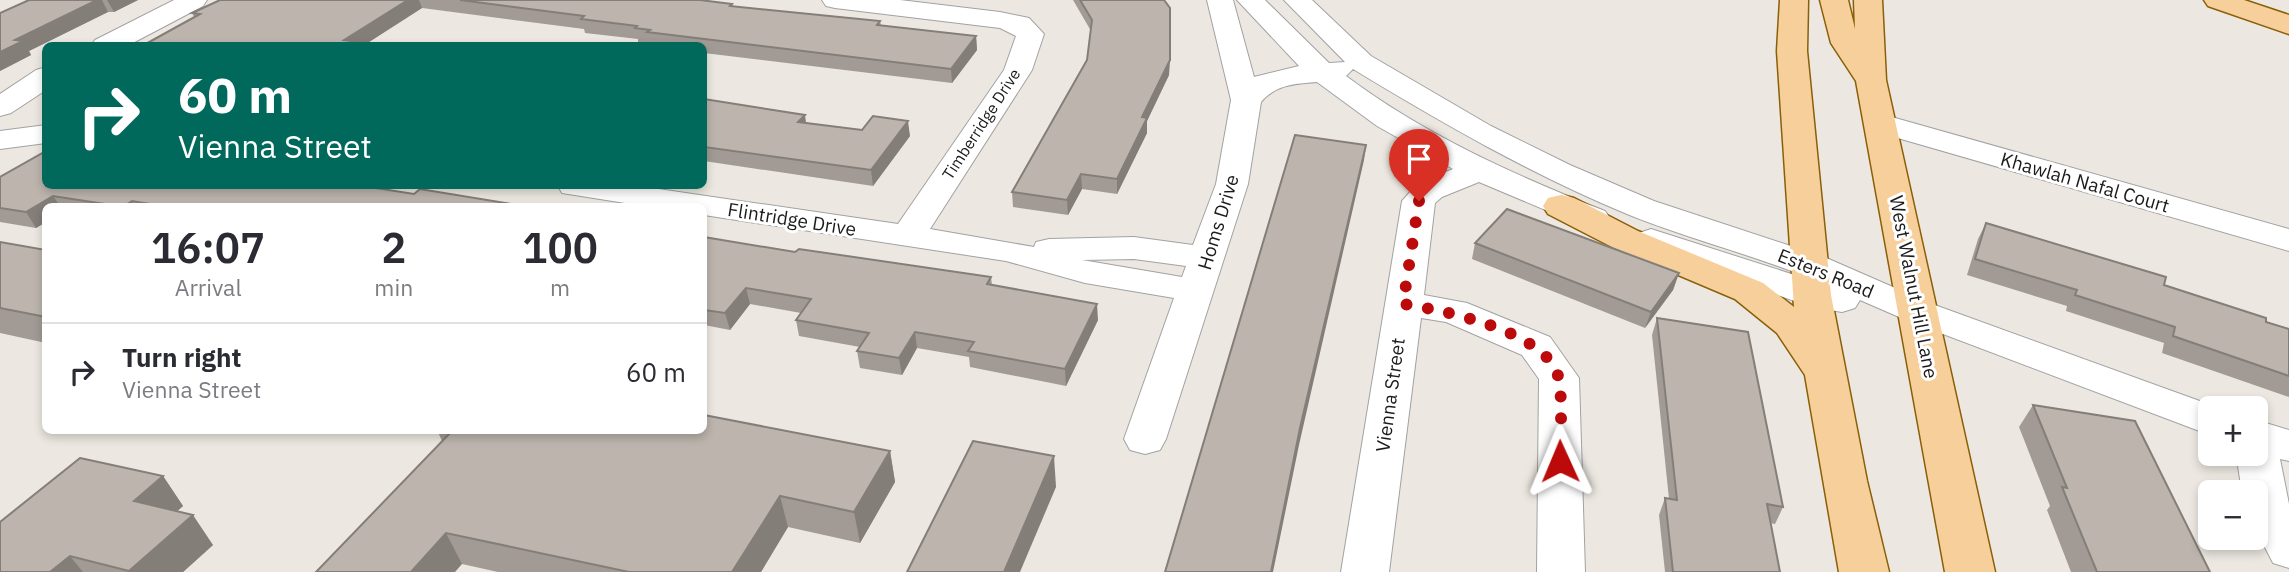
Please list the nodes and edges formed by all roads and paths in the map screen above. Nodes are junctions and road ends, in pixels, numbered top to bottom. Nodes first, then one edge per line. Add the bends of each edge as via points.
1 (194, 0) edge
2 (835, 0) edge
3 (1220, 0) edge
4 (1250, 0) edge
5 (1297, 0) edge
6 (1794, 0) edge
7 (1833, 0) edge
8 (1868, 0) edge
9 (2218, 0) edge
10 (2289, 25) edge
11 (113, 42) edge
12 (1361, 62) junction
13 (1325, 73) junction
14 (42, 79) edge
15 (1871, 80) junction
16 (1246, 100) junction
17 (0, 107) edge
18 (1881, 123) junction
19 (42, 135) edge
20 (0, 140) edge
21 (1478, 171) junction
22 (594, 189) edge
23 (685, 203) edge
24 (707, 206) edge
25 (1561, 206) junction
26 (907, 237) junction
27 (2289, 240) edge
28 (1202, 275) junction
29 (1812, 280) junction
30 (1403, 304) junction
31 (1919, 312) junction
32 (1825, 373) junction
33 (2198, 416) edge
34 (1145, 439) dead end
35 (2268, 439) edge
36 (2289, 446) edge
37 (2260, 466) edge
38 (2289, 550) edge
39 (1365, 572) edge
40 (1561, 572) edge
41 (1864, 572) edge
42 (1970, 572) edge

1 - 11 street
2 - 26 street, Timberridge Drive via 1000,20 1019,24 1030,34 1018,70
3 - 16 street, Homs Drive
4 - 13 street, Esters Road
5 - 12 street, Esters Road
6 - 29 main road via 1792,51
7 - 15 main road via 1847,52
8 - 15 main road, West Walnut Hill Lane
9 - 10 main road
12 - 13 street
12 - 29 street, Esters Road via 1480,133 1559,172
13 - 16 street via 1258,83
13 - 21 street, Esters Road via 1378,113
14 - 17 street
15 - 18 main road, West Walnut Hill Lane
16 - 28 street, Homs Drive via 1232,184
18 - 27 street, Khawlah Nafal Court
18 - 31 main road, West Walnut Hill Lane
19 - 20 street
21 - 25 street, Esters Road
21 - 30 street, Vienna Street via 1430,190 1419,201
22 - 23 street, Flintridge Drive
24 - 26 street, Flintridge Drive
25 - 29 street, Esters Road
25 - 32 main road via 1625,239 1749,291 1791,324
26 - 28 street, Flintridge Drive via 1009,251 1084,272
28 - 34 street, Homs Drive
29 - 31 street, Esters Road
29 - 32 main road
30 - 39 street, Vienna Street
30 - 40 street via 1454,312 1536,346 1559,378
31 - 33 street, Esters Road
31 - 42 main road, West Walnut Hill Lane
32 - 41 main road
35 - 36 street
37 - 38 street via 2267,507

